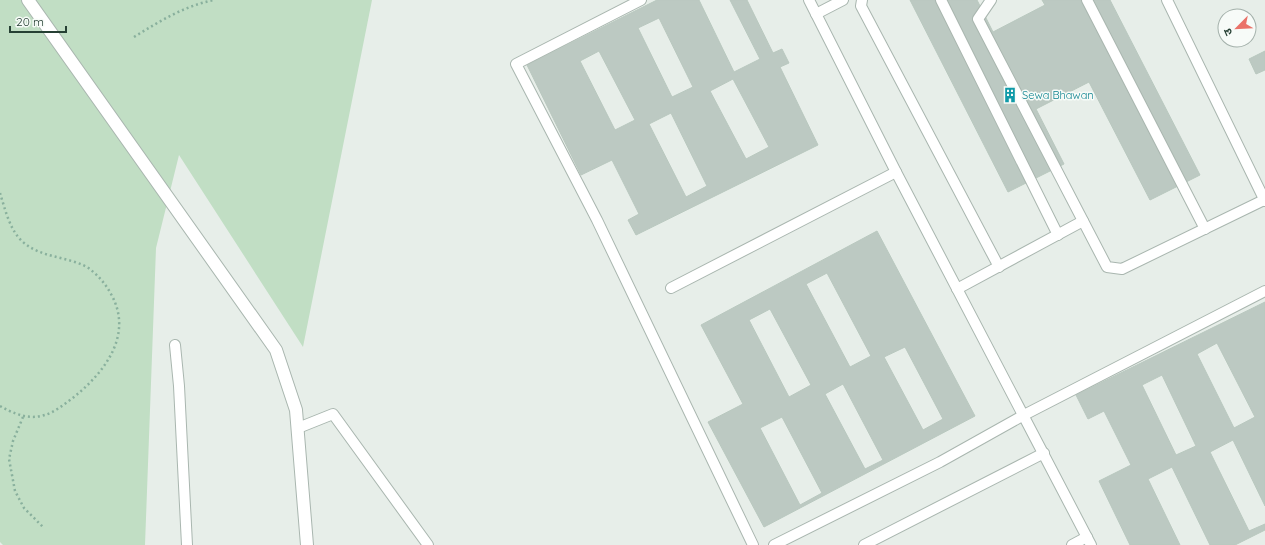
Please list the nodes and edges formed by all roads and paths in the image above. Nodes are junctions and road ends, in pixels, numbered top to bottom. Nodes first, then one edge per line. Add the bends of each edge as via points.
1 (28, 0) edge
2 (214, 0) edge
3 (641, 0) edge
4 (809, 0) edge
5 (843, 0) edge
6 (862, 0) edge
7 (941, 0) edge
8 (991, 0) edge
9 (1087, 0) edge
10 (1167, 0) edge
11 (816, 14) junction
12 (134, 37) dead end
13 (896, 172) junction
14 (0, 193) edge
15 (1265, 201) edge
16 (1083, 221) junction
17 (1204, 229) junction
18 (1058, 235) junction
19 (998, 266) junction
20 (671, 288) dead end
21 (957, 288) junction
22 (1265, 291) edge
23 (175, 345) dead end
24 (0, 406) edge
25 (1024, 415) junction
26 (23, 417) junction
27 (298, 428) junction
28 (1044, 453) junction
29 (43, 527) dead end
30 (1089, 541) edge
31 (187, 545) edge
32 (307, 545) edge
33 (428, 545) edge
34 (753, 545) edge
35 (774, 545) edge
36 (864, 545) edge
37 (1072, 545) edge

1 - 27 street via 271,341 296,410
2 - 12 path via 169,16
3 - 34 lane via 516,64 598,220
4 - 11 lane
5 - 11 lane
6 - 19 lane via 861,6
7 - 18 lane
8 - 16 lane via 978,19
9 - 17 lane
10 - 15 lane
11 - 13 lane
13 - 20 lane
13 - 21 lane
14 - 26 path via 8,220 21,241 33,251 72,260 89,268 105,283 117,305 120,326 110,359 100,373 48,414 38,418
15 - 17 lane
16 - 17 lane via 1107,267 1122,269
16 - 18 lane
18 - 19 lane
19 - 21 lane
21 - 25 lane
22 - 25 lane
23 - 31 lane
24 - 26 path
25 - 28 lane
25 - 35 lane via 940,462
26 - 29 path via 9,459 15,491 24,508
27 - 32 street
27 - 33 lane via 333,414
28 - 30 lane
28 - 36 lane
30 - 37 lane

